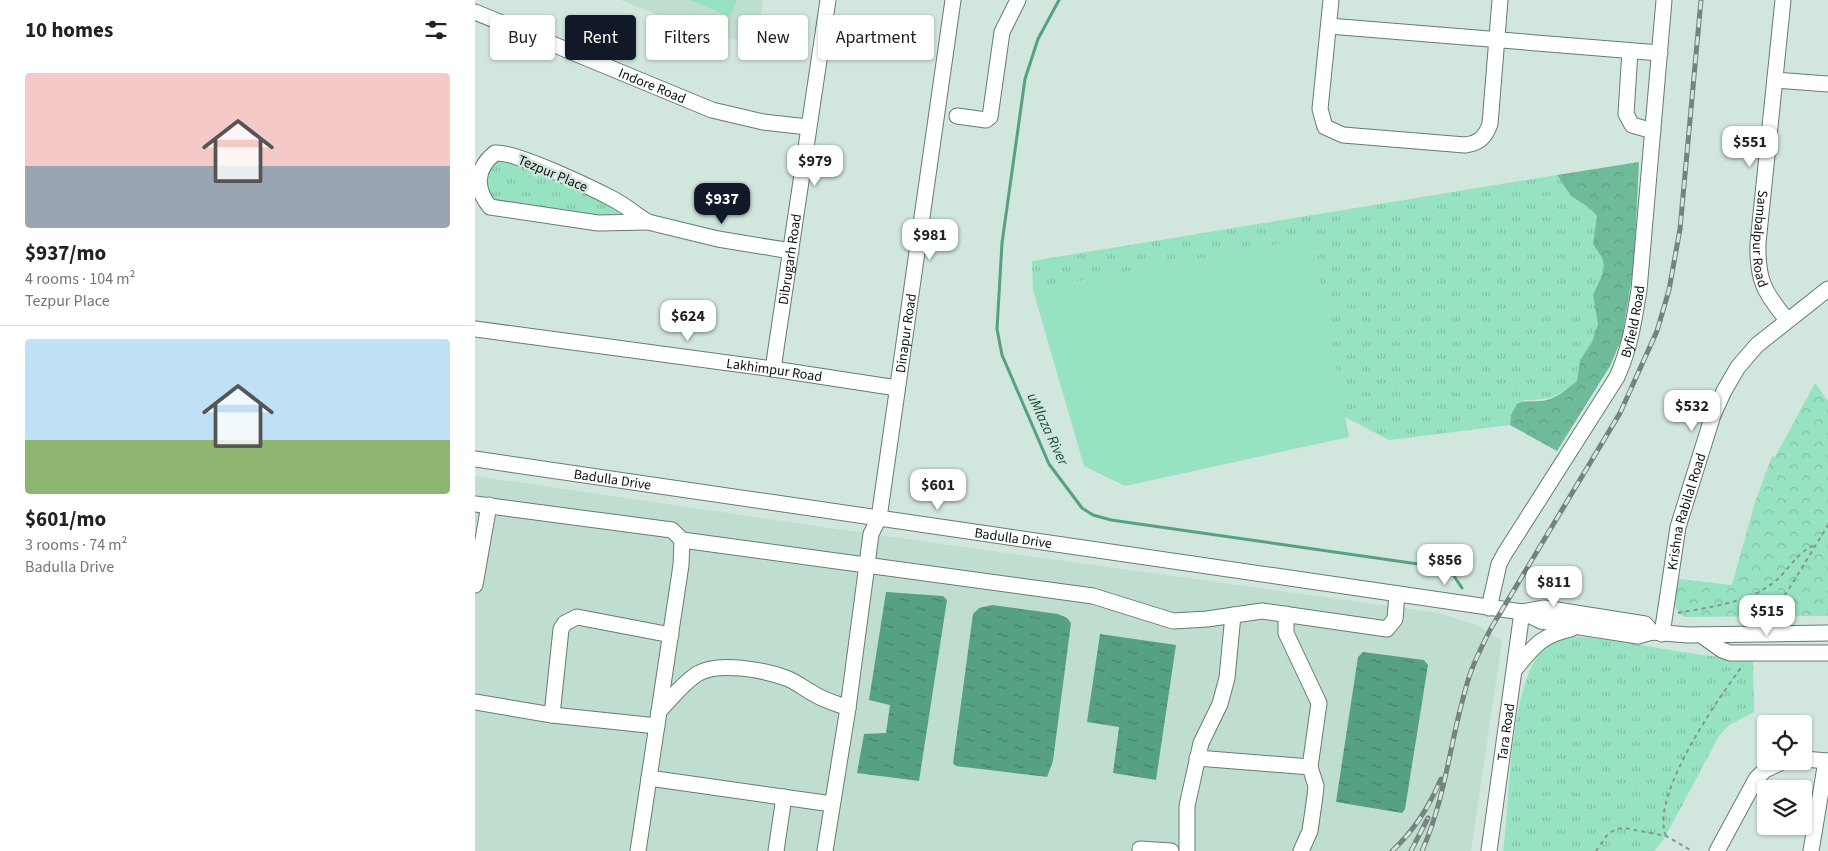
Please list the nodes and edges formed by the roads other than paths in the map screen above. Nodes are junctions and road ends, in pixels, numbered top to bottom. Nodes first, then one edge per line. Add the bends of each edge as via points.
1 (828, 0) edge
2 (953, 0) edge
3 (1018, 0) edge
4 (1331, 0) edge
5 (1500, 0) edge
6 (1664, 0) edge
7 (1783, 0) edge
8 (475, 12) edge
9 (1329, 26) junction
10 (1497, 39) junction
11 (1630, 51) junction
12 (1660, 53) junction
13 (1775, 80) junction
14 (1828, 84) edge
15 (957, 116) dead end
16 (808, 127) junction
17 (1653, 131) junction
18 (647, 222) junction
19 (791, 251) junction
20 (1827, 291) edge
21 (1787, 320) junction
22 (475, 329) edge
23 (773, 369) junction
24 (897, 388) junction
25 (475, 459) edge
26 (482, 505) edge
27 (879, 518) junction
28 (682, 540) junction
29 (867, 565) junction
30 (475, 585) edge
31 (1397, 594) junction
32 (1489, 608) junction
33 (1522, 612) junction
34 (1286, 614) junction
35 (1233, 615) junction
36 (1577, 627) junction
37 (1657, 633) junction
38 (671, 634) junction
39 (1828, 634) edge
40 (1701, 635) junction
41 (1828, 653) edge
42 (1516, 668) junction
43 (475, 702) edge
44 (848, 708) junction
45 (552, 715) junction
46 (658, 719) junction
47 (1197, 758) junction
48 (1812, 760) edge
49 (1827, 761) edge
50 (1311, 767) junction
51 (1765, 770) edge
52 (649, 778) junction
53 (784, 797) junction
54 (832, 804) junction
55 (1139, 849) dead end
56 (638, 851) edge
57 (776, 851) edge
58 (825, 851) edge
59 (1171, 851) edge
60 (1187, 851) edge
61 (1301, 851) edge
62 (1489, 851) edge
63 (1717, 851) edge
64 (1811, 851) edge

1 - 16 street, Dibrugarh Road
2 - 24 street, Dinapur Road
3 - 15 street via 1002,32 990,117 986,120
4 - 9 street
5 - 10 street
6 - 12 street, Byfield Road
7 - 13 street, Sambalpur Road
8 - 16 street, Indore Road via 712,110 763,122
9 - 10 street
9 - 10 street via 1321,109 1325,127 1343,135 1465,145 1482,140 1489,124
10 - 11 street
11 - 12 street
11 - 17 street via 1626,114 1633,125
12 - 17 street, Byfield Road
13 - 14 street
13 - 21 street, Sambalpur Road via 1757,243 1757,270 1772,302
16 - 19 street, Dibrugarh Road
17 - 32 street, Byfield Road via 1639,290 1627,356 1499,564
18 - 18 street, Tezpur Place via 598,223 491,207 477,194 477,172 495,153 510,155 613,199
18 - 19 street, Tezpur Place via 718,239
19 - 23 street, Dibrugarh Road
20 - 21 street, Krishna Rabilal Road
21 - 37 street, Krishna Rabilal Road via 1738,366 1713,415 1678,527 1665,616
22 - 23 street, Lakhimpur Road
23 - 24 street, Lakhimpur Road
24 - 27 street, Dinapur Road
25 - 27 street, Badulla Drive
26 - 28 street via 672,530
26 - 30 street
27 - 29 street, Dinapur Road via 871,534
27 - 31 street, Badulla Drive
28 - 29 street
28 - 38 street
29 - 35 street via 1093,596 1173,621
29 - 44 street, Dinapur Road
31 - 32 street, Badulla Drive
31 - 34 street via 1395,619 1387,629
32 - 33 street, Badulla Drive
33 - 36 street via 1541,621
33 - 37 street via 1544,608 1645,624
33 - 42 street, Tara Road
34 - 35 street via 1263,611
34 - 50 street via 1285,633 1319,703
35 - 47 street via 1227,678 1220,704
36 - 37 street via 1638,636
36 - 42 street via 1548,635
37 - 40 street
38 - 45 street via 577,617 565,623 561,629
38 - 46 street
39 - 40 street
40 - 41 street via 1721,650 1737,654 1750,651
42 - 62 street, Tara Road
43 - 45 street
44 - 46 street via 768,672 711,668 685,683
44 - 54 street, Dinapur Road
45 - 46 street
46 - 52 street
47 - 50 street
47 - 60 street via 1187,806
48 - 49 street
49 - 64 street
50 - 61 street via 1315,796 1309,831
51 - 63 street
52 - 53 street
52 - 56 street
53 - 54 street
53 - 57 street
54 - 58 street, Dinapur Road
55 - 59 street

